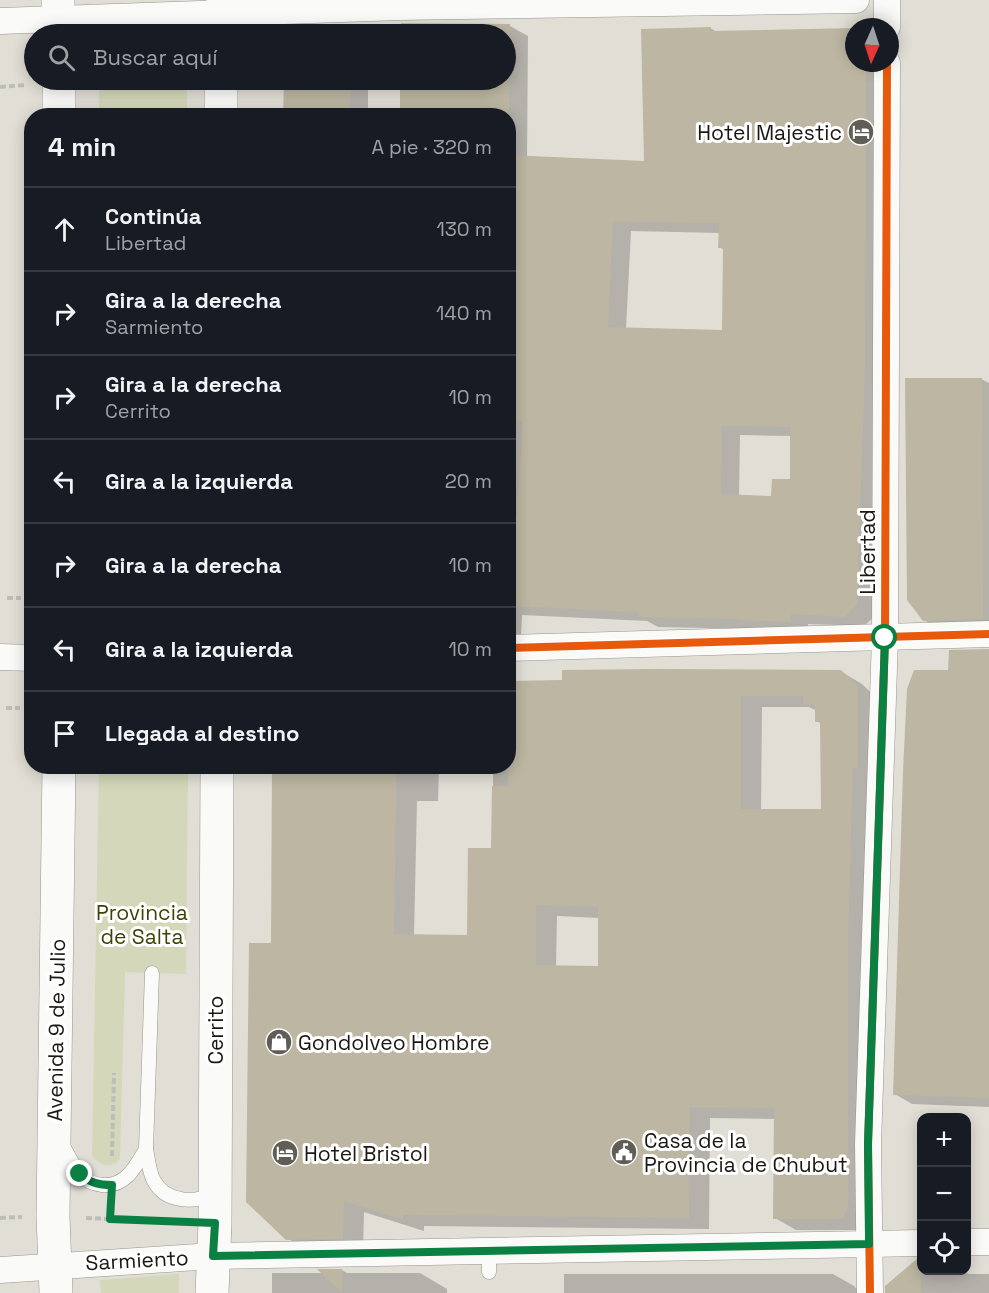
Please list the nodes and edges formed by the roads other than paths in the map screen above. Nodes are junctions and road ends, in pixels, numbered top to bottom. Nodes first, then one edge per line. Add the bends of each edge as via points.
1 (856, 0) edge
2 (887, 0) edge
3 (400, 3) edge
4 (223, 16) edge
5 (58, 18) edge
6 (887, 18) edge
7 (0, 21) edge
8 (887, 72) edge
9 (59, 90) edge
10 (221, 90) edge
11 (59, 108) edge
12 (221, 108) edge
13 (989, 634) edge
14 (885, 638) junction
15 (516, 648) edge
16 (0, 657) edge
17 (24, 658) edge
18 (59, 774) edge
19 (217, 774) edge
20 (152, 973) dead end
21 (54, 1131) junction
22 (147, 1149) junction
23 (214, 1209) junction
24 (971, 1242) edge
25 (989, 1242) edge
26 (917, 1243) edge
27 (869, 1244) junction
28 (213, 1256) junction
29 (0, 1270) edge
30 (55, 1279) edge
31 (212, 1293) edge
32 (870, 1293) edge

1 - 3 street
2 - 6 street
3 - 4 street via 369,9
4 - 5 street
5 - 7 street
8 - 14 street, Libertad
9 - 11 main road
10 - 12 main road
13 - 14 street
14 - 15 street
14 - 27 street, Libertad via 868,1132
16 - 17 street
18 - 21 main road, Avenida 9 de Julio
19 - 23 main road, Cerrito
20 - 22 lane
21 - 22 lane via 80,1174 99,1185 124,1180
21 - 30 main road, Avenida 9 de Julio
22 - 23 lane via 154,1182 163,1191 183,1200 204,1199
23 - 28 main road, Cerrito
24 - 25 street
26 - 27 street, Sarmiento
27 - 28 street, Sarmiento via 489,1262
27 - 32 street, Libertad
28 - 30 street, Sarmiento
28 - 31 main road, Cerrito
29 - 30 street, Sarmiento

